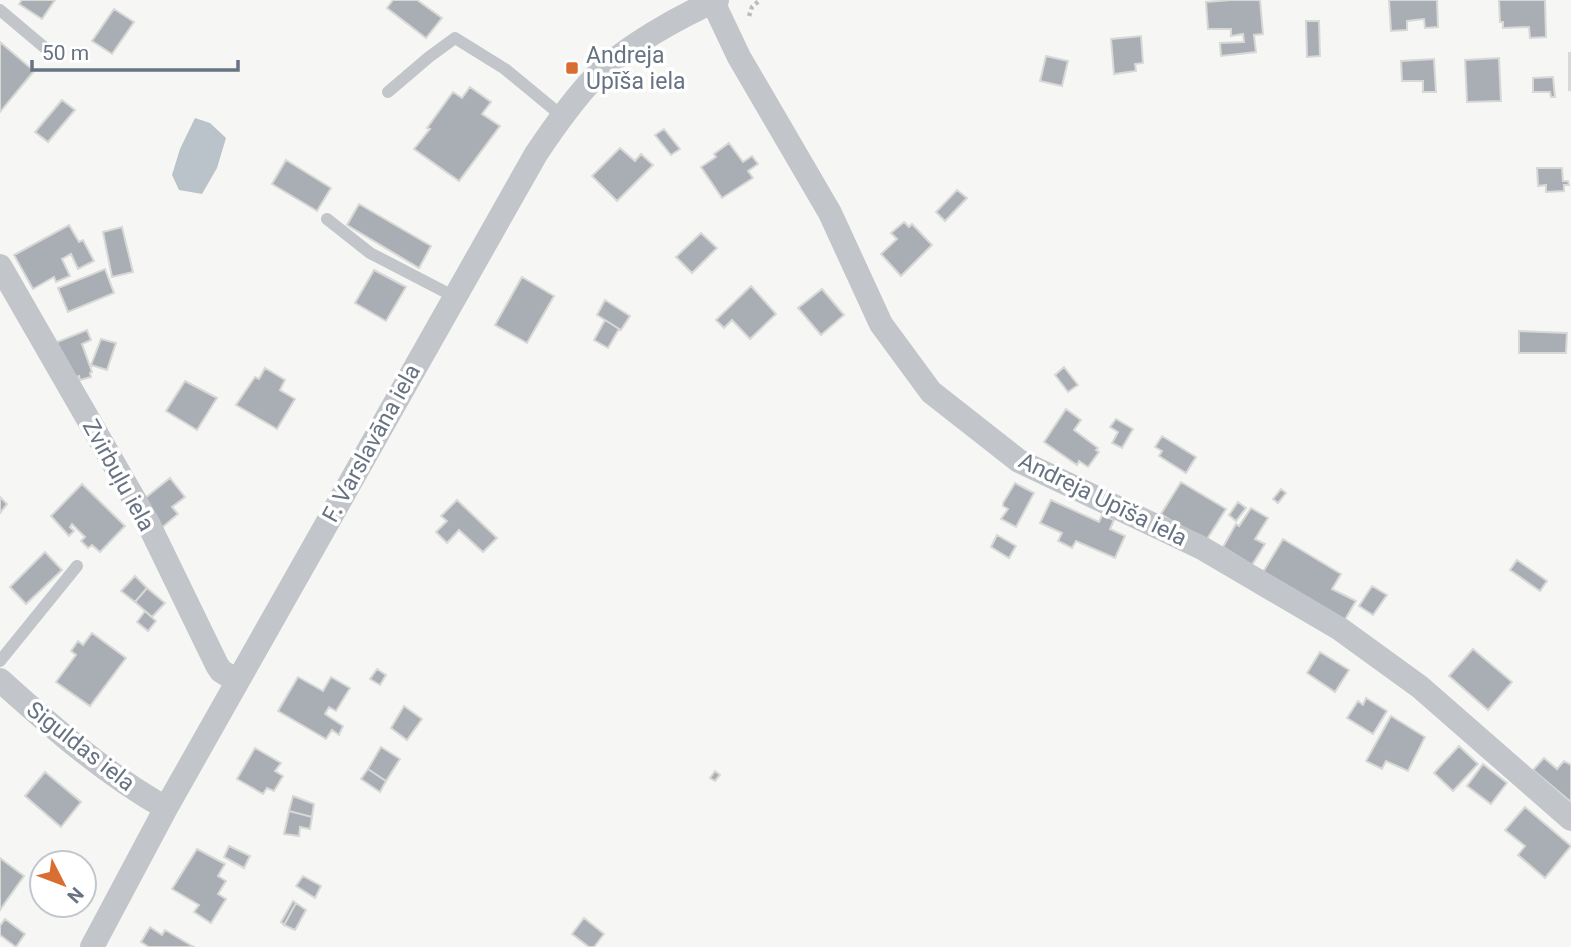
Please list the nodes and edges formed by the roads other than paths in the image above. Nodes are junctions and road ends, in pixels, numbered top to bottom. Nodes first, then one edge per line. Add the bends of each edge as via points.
1 (714, 0) edge
2 (0, 10) edge
3 (51, 53) dead end
4 (388, 92) dead end
5 (562, 116) junction
6 (327, 219) dead end
7 (0, 266) edge
8 (453, 296) junction
9 (77, 566) dead end
10 (0, 661) edge
11 (0, 680) edge
12 (237, 681) junction
13 (166, 808) junction
14 (1571, 820) edge
15 (92, 947) edge

1 - 5 street, F. Varslavāna iela via 638,43 597,75
1 - 14 street, Andreja Upīša iela via 739,57 830,213 881,324 932,392 1019,461 1202,548 1340,629 1420,687
2 - 3 lane
4 - 5 lane via 455,38 505,69
5 - 8 street, F. Varslavāna iela
6 - 8 lane via 370,253
7 - 12 street, Zvirbuļu iela via 149,525 217,665
8 - 12 street, F. Varslavāna iela
9 - 10 lane
11 - 13 street, Siguldas iela via 63,737
12 - 13 street, F. Varslavāna iela
13 - 15 street, F. Varslavāna iela

